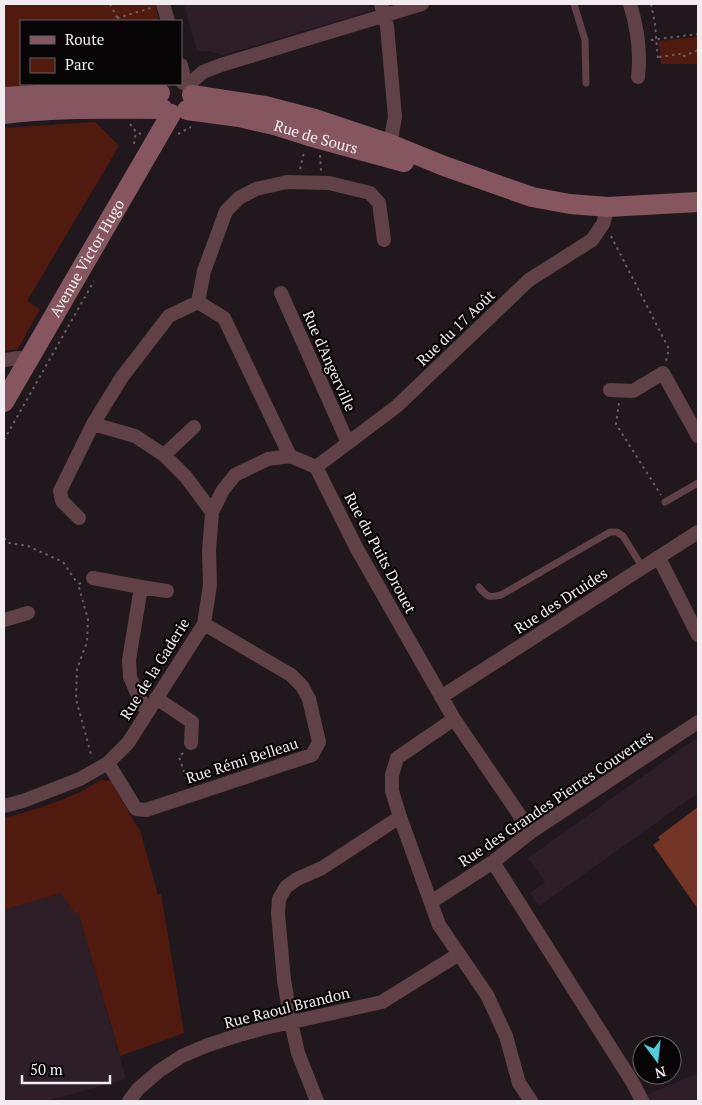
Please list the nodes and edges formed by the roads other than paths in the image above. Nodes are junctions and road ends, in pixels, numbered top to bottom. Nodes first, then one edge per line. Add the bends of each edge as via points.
1 (163, 4) edge
2 (422, 4) edge
3 (574, 4) edge
4 (630, 4) edge
5 (382, 9) edge
6 (168, 20) edge
7 (638, 77) dead end
8 (586, 83) dead end
9 (177, 92) edge
10 (4, 97) edge
11 (4, 114) edge
12 (390, 144) junction
13 (444, 166) junction
14 (698, 202) edge
15 (608, 207) junction
16 (384, 240) dead end
17 (281, 293) dead end
18 (198, 302) junction
19 (4, 360) edge
20 (27, 362) junction
21 (615, 390) road end
22 (4, 402) edge
23 (93, 424) junction
24 (194, 428) dead end
25 (698, 436) edge
26 (348, 443) junction
27 (164, 455) junction
28 (290, 456) junction
29 (316, 467) junction
30 (698, 483) edge
31 (665, 502) road end
32 (212, 512) junction
33 (79, 518) dead end
34 (698, 532) edge
35 (659, 558) junction
36 (643, 568) junction
37 (93, 578) road end
38 (141, 587) junction
39 (479, 587) dead end
40 (167, 591) dead end
41 (28, 613) dead end
42 (4, 620) edge
43 (204, 624) junction
44 (698, 635) edge
45 (441, 697) junction
46 (156, 698) junction
47 (147, 712) junction
48 (454, 719) junction
49 (698, 722) edge
50 (191, 743) road end
51 (102, 767) junction
52 (4, 806) edge
53 (400, 817) junction
54 (531, 832) junction
55 (493, 862) junction
56 (431, 902) junction
57 (459, 954) junction
58 (291, 1022) junction
59 (129, 1101) edge
60 (317, 1101) edge
61 (527, 1101) edge
62 (642, 1101) edge

1 - 6 street
2 - 5 street
3 - 8 lane via 585,40
4 - 7 street via 637,41
5 - 9 street via 203,72
5 - 12 street via 387,26 395,117
9 - 10 main road, Rue de Sours
9 - 11 main road, Rue de Sours via 77,110
9 - 12 main road, Rue de Sours via 265,106
9 - 13 main road, Rue de Sours via 239,117 402,162
9 - 20 main road, Avenue Victor Hugo
12 - 13 main road, Rue de Sours
13 - 15 main road, Rue de Sours via 532,197
14 - 15 main road, Rue de Sours
15 - 26 street, Rue du 17 Août via 603,224 592,240 530,280 397,406
16 - 18 street via 380,203 370,193 329,182 288,182 256,189 239,198 226,211 204,271
17 - 26 street, Rue d'Angerville
18 - 23 street via 170,316 122,377
18 - 28 street via 224,318
19 - 20 street via 19,358
20 - 22 main road, Avenue Victor Hugo
21 - 25 street via 633,391 663,373
23 - 27 street via 135,436
23 - 33 street via 60,491 62,501
24 - 27 street
26 - 29 street, Rue du 17 Août
27 - 32 street via 186,477
28 - 29 street
28 - 32 street, Rue de la Gaderie via 268,459 235,475
29 - 45 street, Rue du Puits Drouet via 356,548
30 - 31 lane
32 - 43 street, Rue de la Gaderie via 210,585
34 - 35 street, Rue des Druides
35 - 36 street, Rue des Druides
35 - 44 street
36 - 39 lane via 623,536 610,532 501,595 486,596
36 - 45 street, Rue des Druides
37 - 38 street
38 - 40 street
38 - 47 street via 129,660 130,677
41 - 42 street
43 - 46 street, Rue de la Gaderie
43 - 51 street, Rue Rémi Belleau via 291,675 302,686 309,699 319,742 312,755 146,810 136,808
45 - 48 street, Rue du Puits Drouet
46 - 47 street, Rue de la Gaderie
46 - 50 street via 192,722
47 - 51 street, Rue de la Gaderie via 128,743
48 - 53 street via 397,758 392,791
48 - 54 street, Rue du Puits Drouet
49 - 54 street, Rue des Grandes Pierres Couvertes
51 - 52 street, Rue de la Gaderie via 80,779
53 - 56 street
53 - 58 street via 322,868 297,879 286,887 279,899 284,980
54 - 55 street, Rue des Grandes Pierres Couvertes
55 - 56 street, Rue des Grandes Pierres Couvertes
55 - 62 street
56 - 57 street via 439,925
57 - 58 street, Rue Raoul Brandon via 382,1002
57 - 61 street via 487,995 506,1036
58 - 59 street, Rue Raoul Brandon via 239,1035 182,1056 138,1089
58 - 60 street via 298,1053

